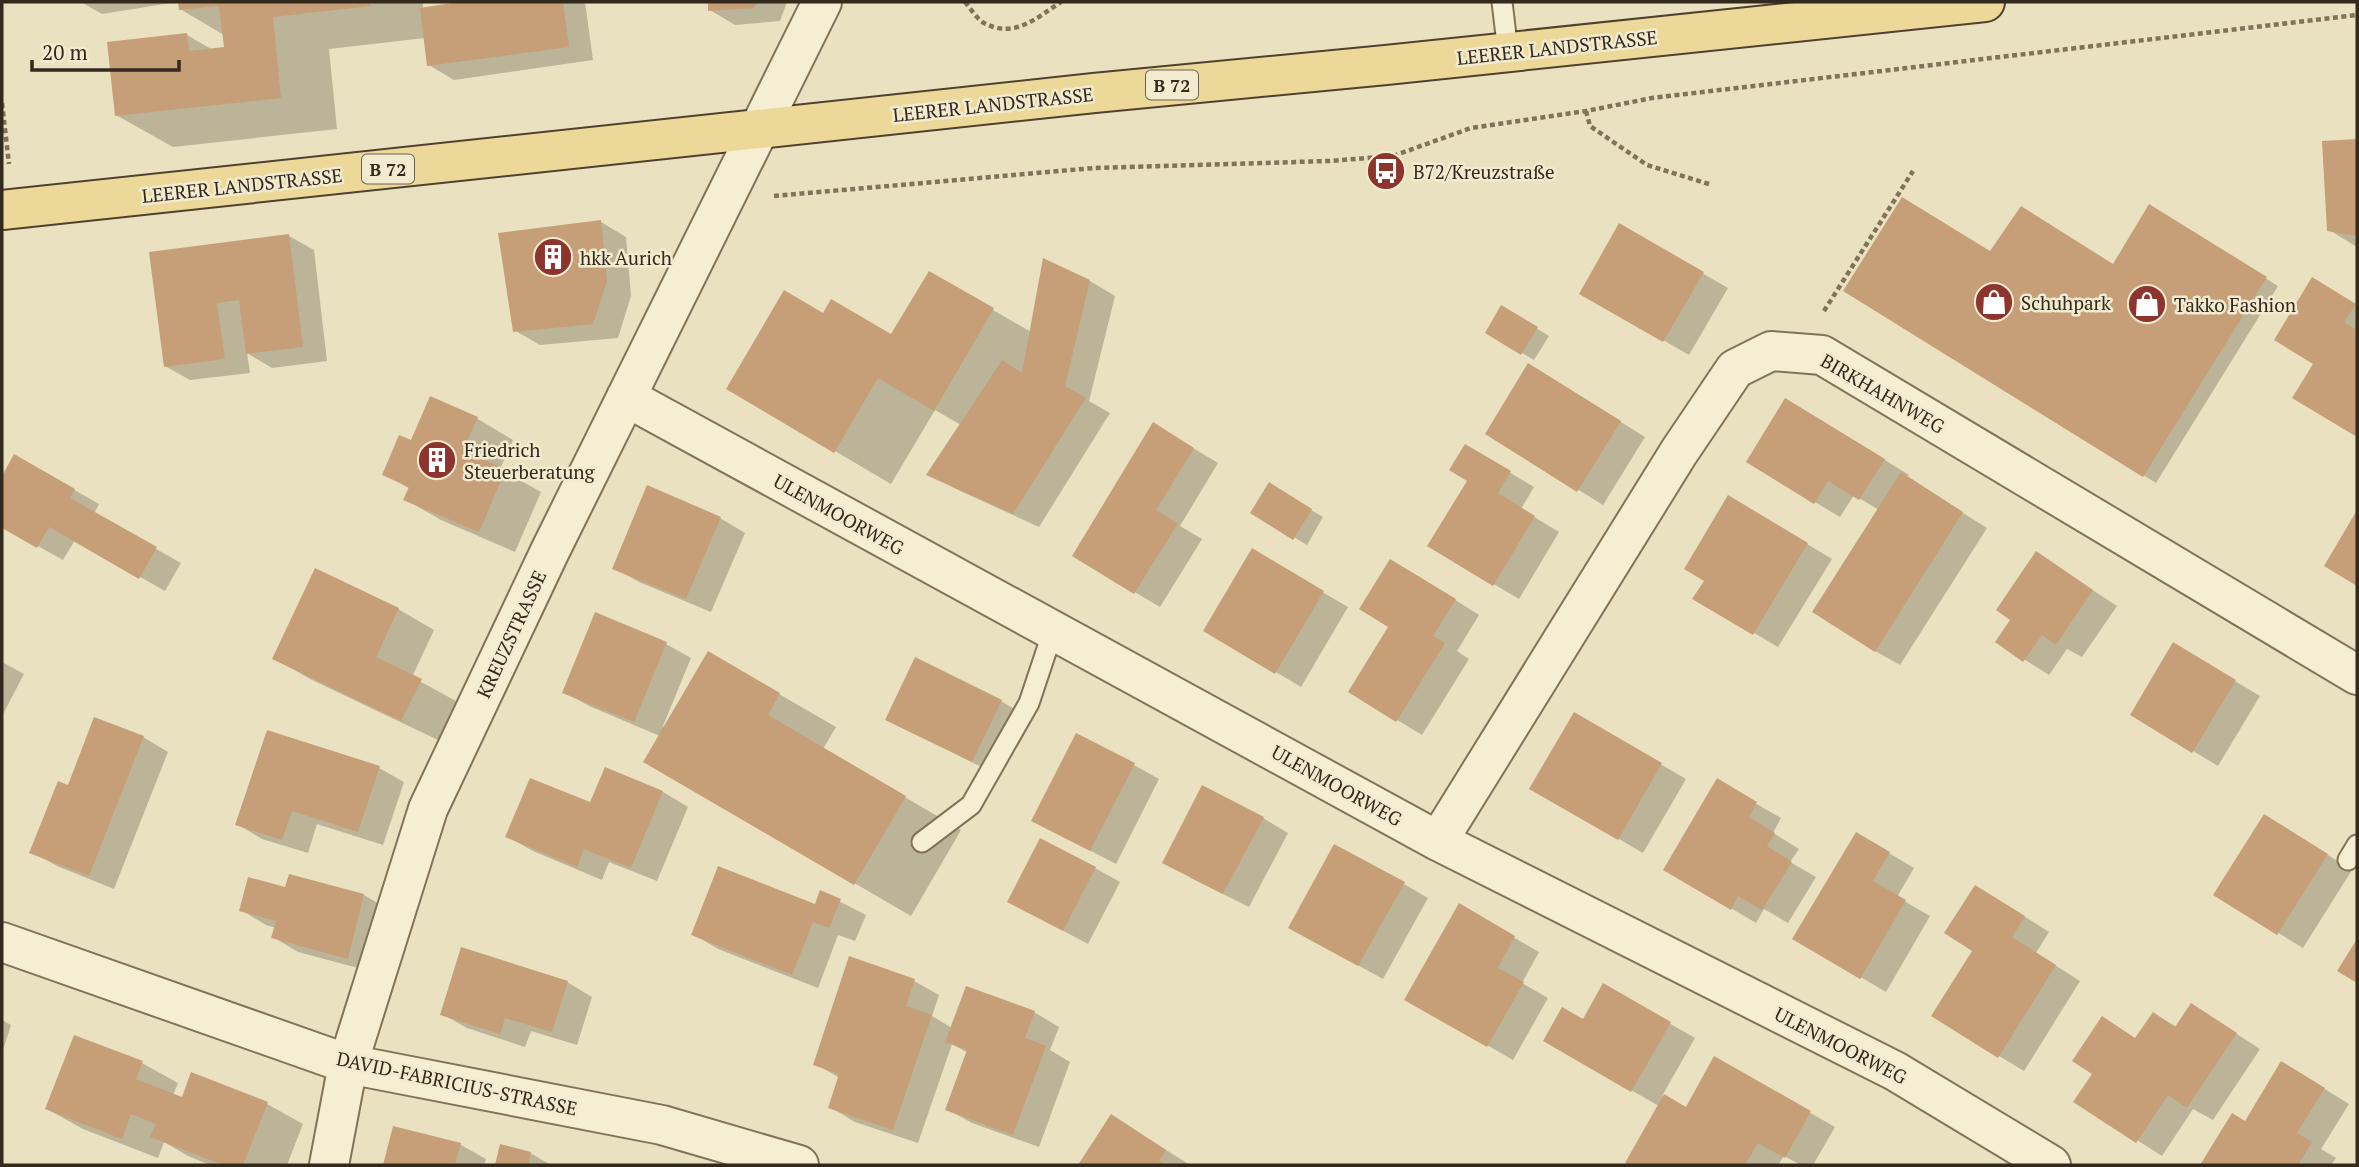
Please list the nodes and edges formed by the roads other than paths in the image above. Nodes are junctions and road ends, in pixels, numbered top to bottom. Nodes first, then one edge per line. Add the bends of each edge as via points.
1 (822, 2) edge
2 (1502, 2) edge
3 (1985, 2) edge
4 (1871, 8) edge
5 (1508, 52) junction
6 (761, 129) junction
7 (8, 210) edge
8 (626, 397) junction
9 (1053, 631) junction
10 (2357, 675) edge
11 (1438, 841) junction
12 (922, 842) dead end
13 (2, 942) edge
14 (348, 1064) junction
15 (329, 1165) edge
16 (799, 1165) edge
17 (2051, 1165) edge

1 - 6 street, KREUZSTRASSE
2 - 5 lane
3 - 4 main road, LEERER LANDSTRASSE / B 72
4 - 5 main road, LEERER LANDSTRASSE / B 72
5 - 6 main road, LEERER LANDSTRASSE / B 72
6 - 7 main road, LEERER LANDSTRASSE / B 72
6 - 8 street, KREUZSTRASSE
8 - 9 street, ULENMOORWEG
8 - 14 street, KREUZSTRASSE via 428,808
9 - 11 street, ULENMOORWEG
9 - 12 lane via 1029,703 971,805
10 - 11 street, BIRKHAHNWEG via 1822,355 1771,351 1735,369
11 - 17 street, ULENMOORWEG via 1895,1072
13 - 14 street, DAVID-FABRICIUS-STRASSE
14 - 15 street, KREUZSTRASSE
14 - 16 street, DAVID-FABRICIUS-STRASSE via 663,1125

